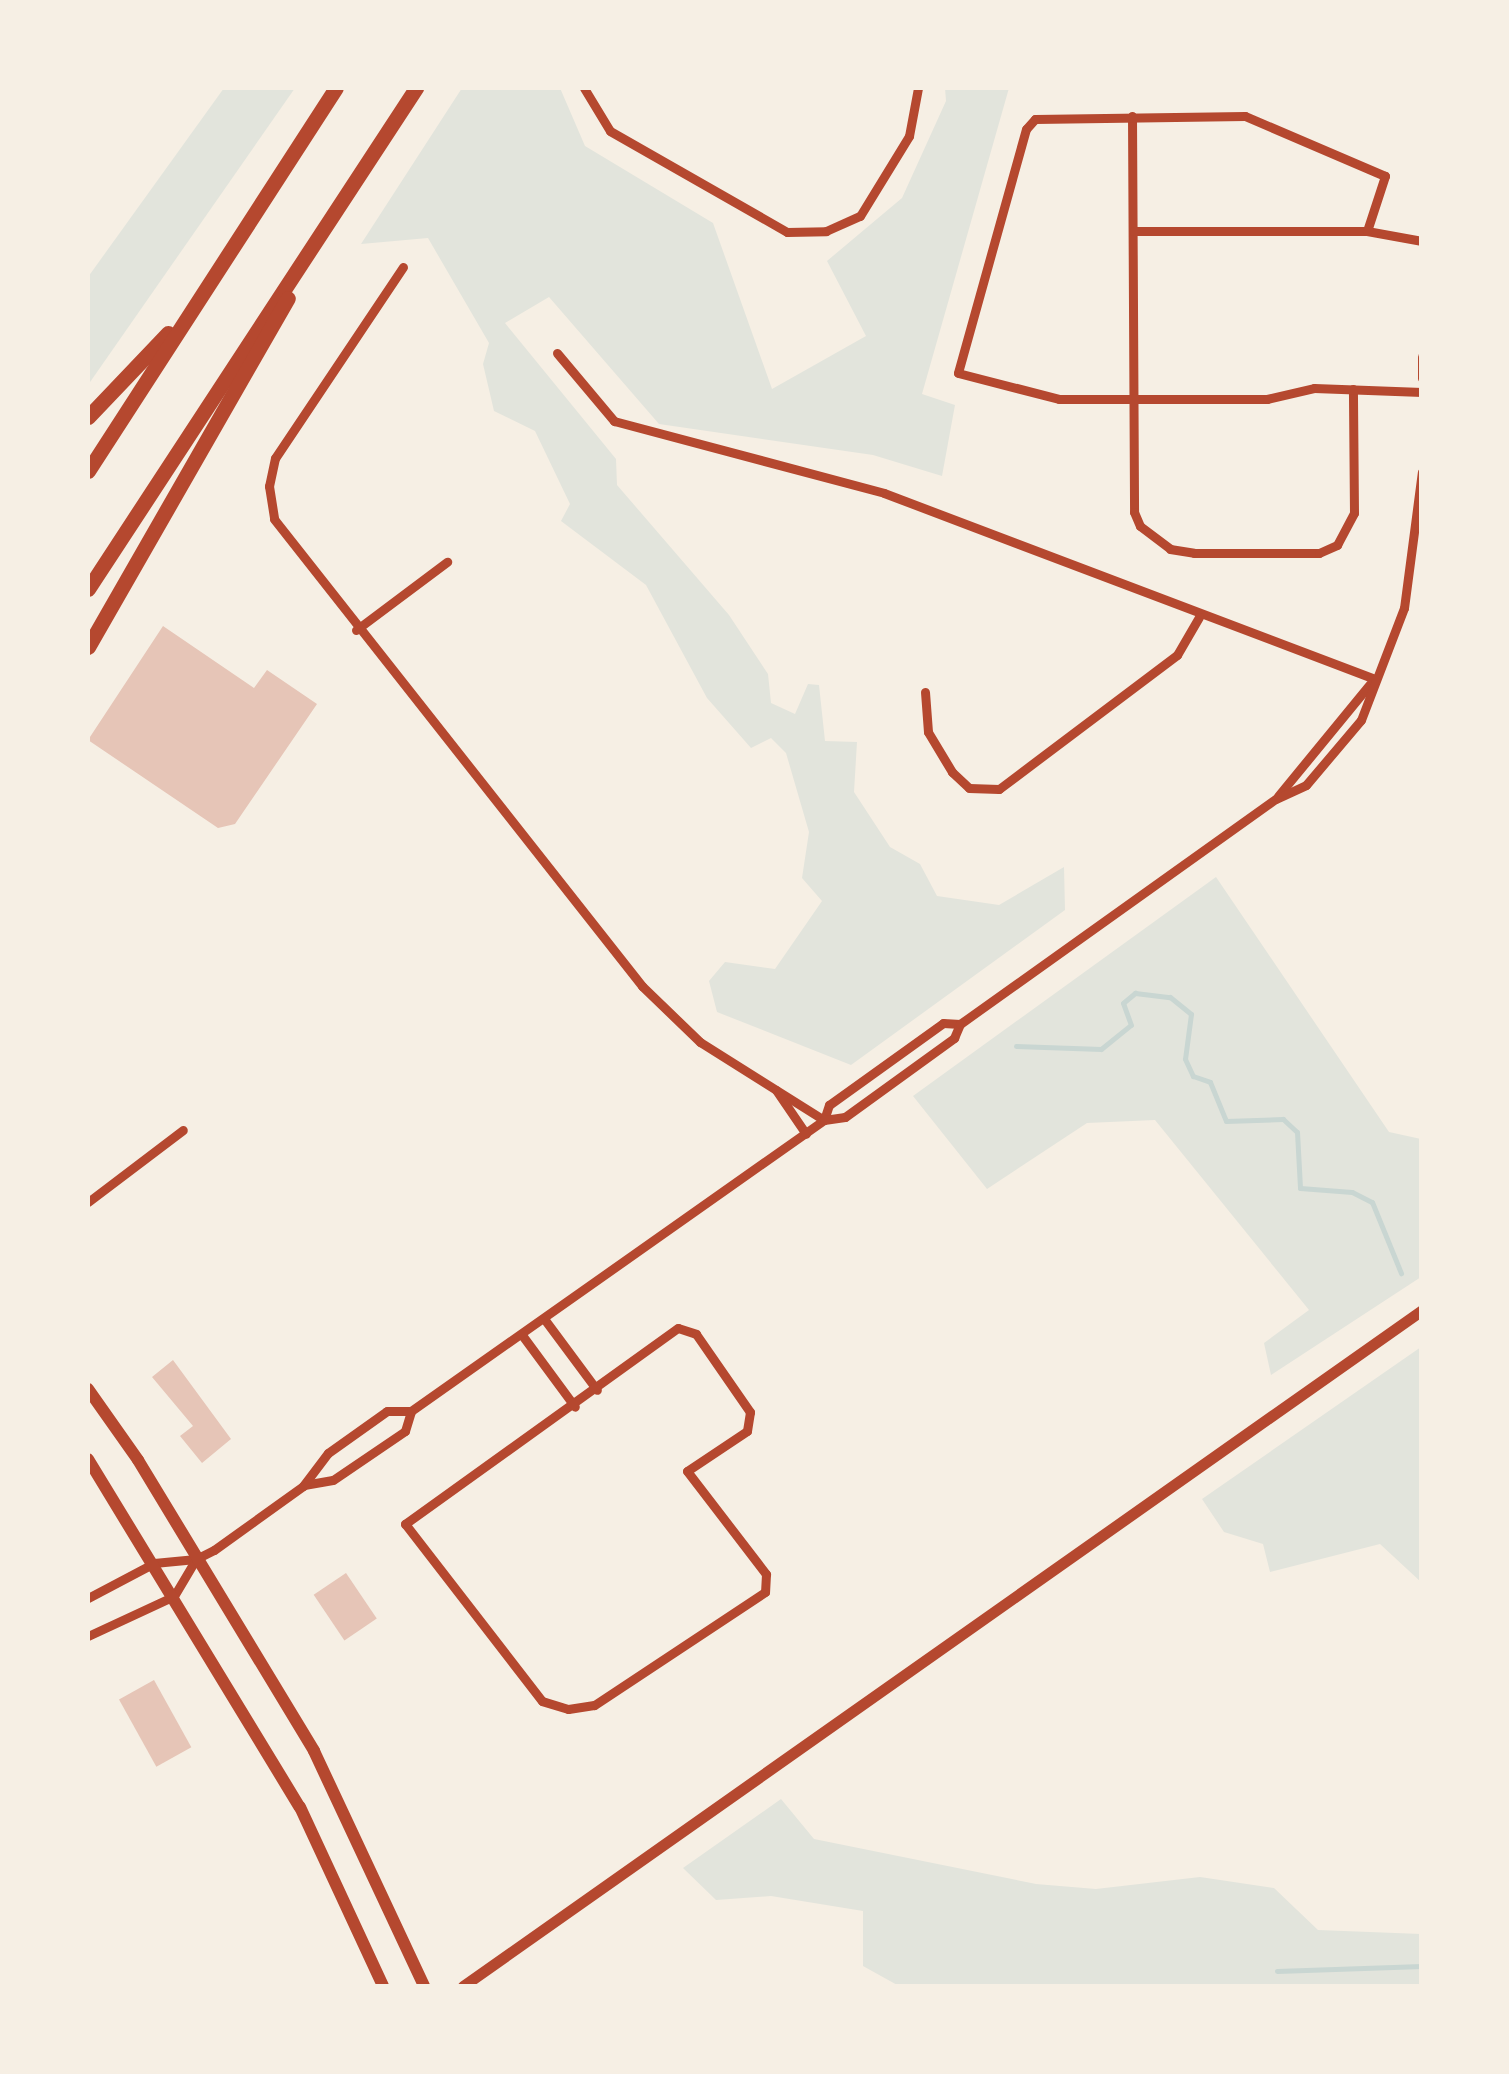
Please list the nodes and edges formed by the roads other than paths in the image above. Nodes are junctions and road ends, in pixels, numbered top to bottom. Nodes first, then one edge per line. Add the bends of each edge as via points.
1 (336, 88) edge
2 (416, 88) edge
3 (584, 88) edge
4 (918, 88) edge
5 (1132, 116) junction
6 (346, 194) junction
7 (1134, 231) junction
8 (1367, 231) junction
9 (1422, 241) edge
10 (403, 266) dead end
11 (195, 305) junction
12 (556, 353) dead end
13 (1422, 357) edge
14 (1422, 378) edge
15 (1354, 389) junction
16 (1422, 392) edge
17 (1135, 399) junction
18 (88, 417) edge
19 (88, 471) edge
20 (1422, 472) edge
21 (447, 562) dead end
22 (88, 589) edge
23 (1199, 617) junction
24 (356, 630) junction
25 (88, 646) edge
26 (1375, 678) junction
27 (925, 692) dead end
28 (1276, 799) junction
29 (960, 1024) junction
30 (776, 1087) junction
31 (824, 1120) junction
32 (183, 1130) dead end
33 (806, 1134) junction
34 (88, 1202) edge
35 (1422, 1310) edge
36 (545, 1320) junction
37 (522, 1335) junction
38 (88, 1389) edge
39 (596, 1390) junction
40 (575, 1407) junction
41 (411, 1412) junction
42 (88, 1458) edge
43 (303, 1486) junction
44 (196, 1560) junction
45 (154, 1562) junction
46 (174, 1596) junction
47 (88, 1598) edge
48 (88, 1636) edge
49 (383, 1986) edge
50 (424, 1986) edge
51 (462, 1986) edge

1 - 11 highway
2 - 6 highway
3 - 4 street via 610,131 787,232 826,231 860,216 909,136
5 - 7 street
5 - 8 street via 1245,116 1385,176
5 - 17 street via 1050,116 1026,129 958,373 1029,396
6 - 22 highway
6 - 25 highway
7 - 8 street
7 - 17 street
8 - 9 street
10 - 24 street via 275,458 270,486 274,518
11 - 18 highway
11 - 19 highway
12 - 23 street via 614,421 884,493
13 - 14 street
15 - 16 street
15 - 17 street via 1314,388 1267,399
15 - 17 street via 1354,513 1348,533 1320,553 1194,552 1153,538 1134,512
20 - 26 street via 1404,608
21 - 24 street
23 - 26 street
23 - 27 street via 1178,655 999,789 970,788 952,772 928,732
24 - 30 street via 642,986 700,1042
26 - 28 street
26 - 28 street via 1360,720 1306,785
28 - 29 street
29 - 31 street via 954,1038 845,1117
29 - 31 street via 943,1024 828,1105
30 - 31 street
30 - 33 street
31 - 33 street
32 - 34 street
33 - 36 street
35 - 51 street
36 - 37 street
36 - 39 street
37 - 40 street
37 - 41 street
38 - 44 main road
39 - 40 street
39 - 40 street via 678,1328 696,1334 750,1412 747,1431 687,1471 766,1574 765,1592 594,1704 568,1709 542,1701 520,1680 405,1524
41 - 43 street via 405,1431 333,1480
41 - 43 street via 387,1411 328,1453
42 - 45 main road
43 - 44 street
44 - 45 street
44 - 46 street
44 - 50 main road via 314,1751
45 - 46 main road
45 - 47 street
46 - 48 street
46 - 49 main road via 300,1806

